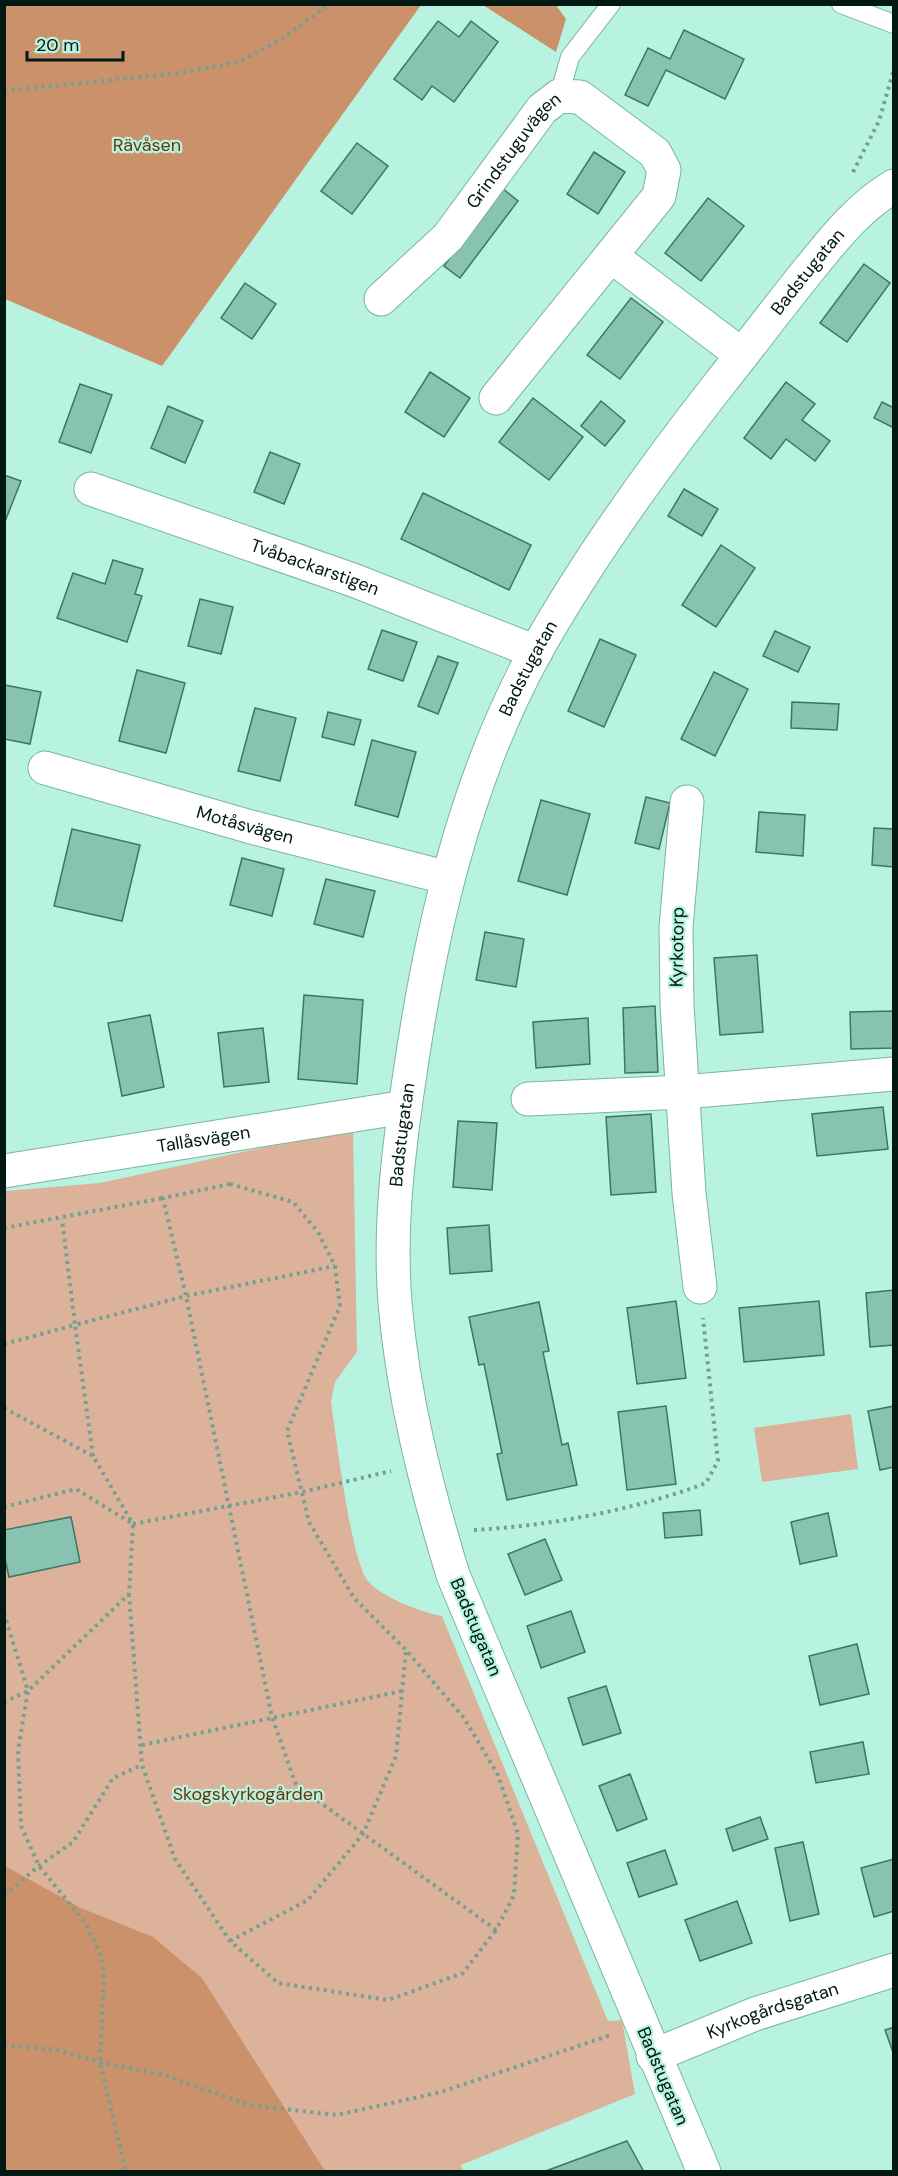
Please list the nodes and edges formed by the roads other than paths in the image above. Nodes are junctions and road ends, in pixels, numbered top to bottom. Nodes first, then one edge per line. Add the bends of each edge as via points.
1 (611, 4) edge
2 (841, 4) edge
3 (894, 24) edge
4 (559, 96) junction
5 (894, 186) edge
6 (612, 256) junction
7 (381, 299) dead end
8 (742, 355) junction
9 (496, 398) dead end
10 (91, 489) dead end
11 (536, 652) junction
12 (45, 768) dead end
13 (687, 802) dead end
14 (448, 878) junction
15 (894, 1074) edge
16 (684, 1092) junction
17 (528, 1099) dead end
18 (405, 1107) junction
19 (4, 1171) edge
20 (700, 1287) road end
21 (894, 1970) edge
22 (653, 2056) junction
23 (704, 2172) edge

1 - 4 lane via 570,57
2 - 3 lane
4 - 6 street, Grindstuguvägen via 580,97 655,153 664,170 658,196
4 - 7 street, Grindstuguvägen via 542,109 448,237
5 - 8 street, Badstugatan via 850,219
6 - 8 street
6 - 9 street, Grindstuguvägen
8 - 11 street, Badstugatan via 641,488
10 - 11 street, Tvåbackarstigen via 353,580
11 - 14 street, Badstugatan via 487,756
12 - 14 street, Motåsvägen
13 - 16 street, Kyrkotorp via 676,927
14 - 18 street, Badstugatan via 420,1000
15 - 16 street
16 - 17 street
16 - 20 street, Kyrkotorp via 689,1193
18 - 19 street, Tallåsvägen
18 - 22 street, Badstugatan via 392,1214 395,1302 408,1409 436,1520 453,1575
21 - 22 street, Kyrkogårdsgatan via 755,2013
22 - 23 street, Badstugatan

